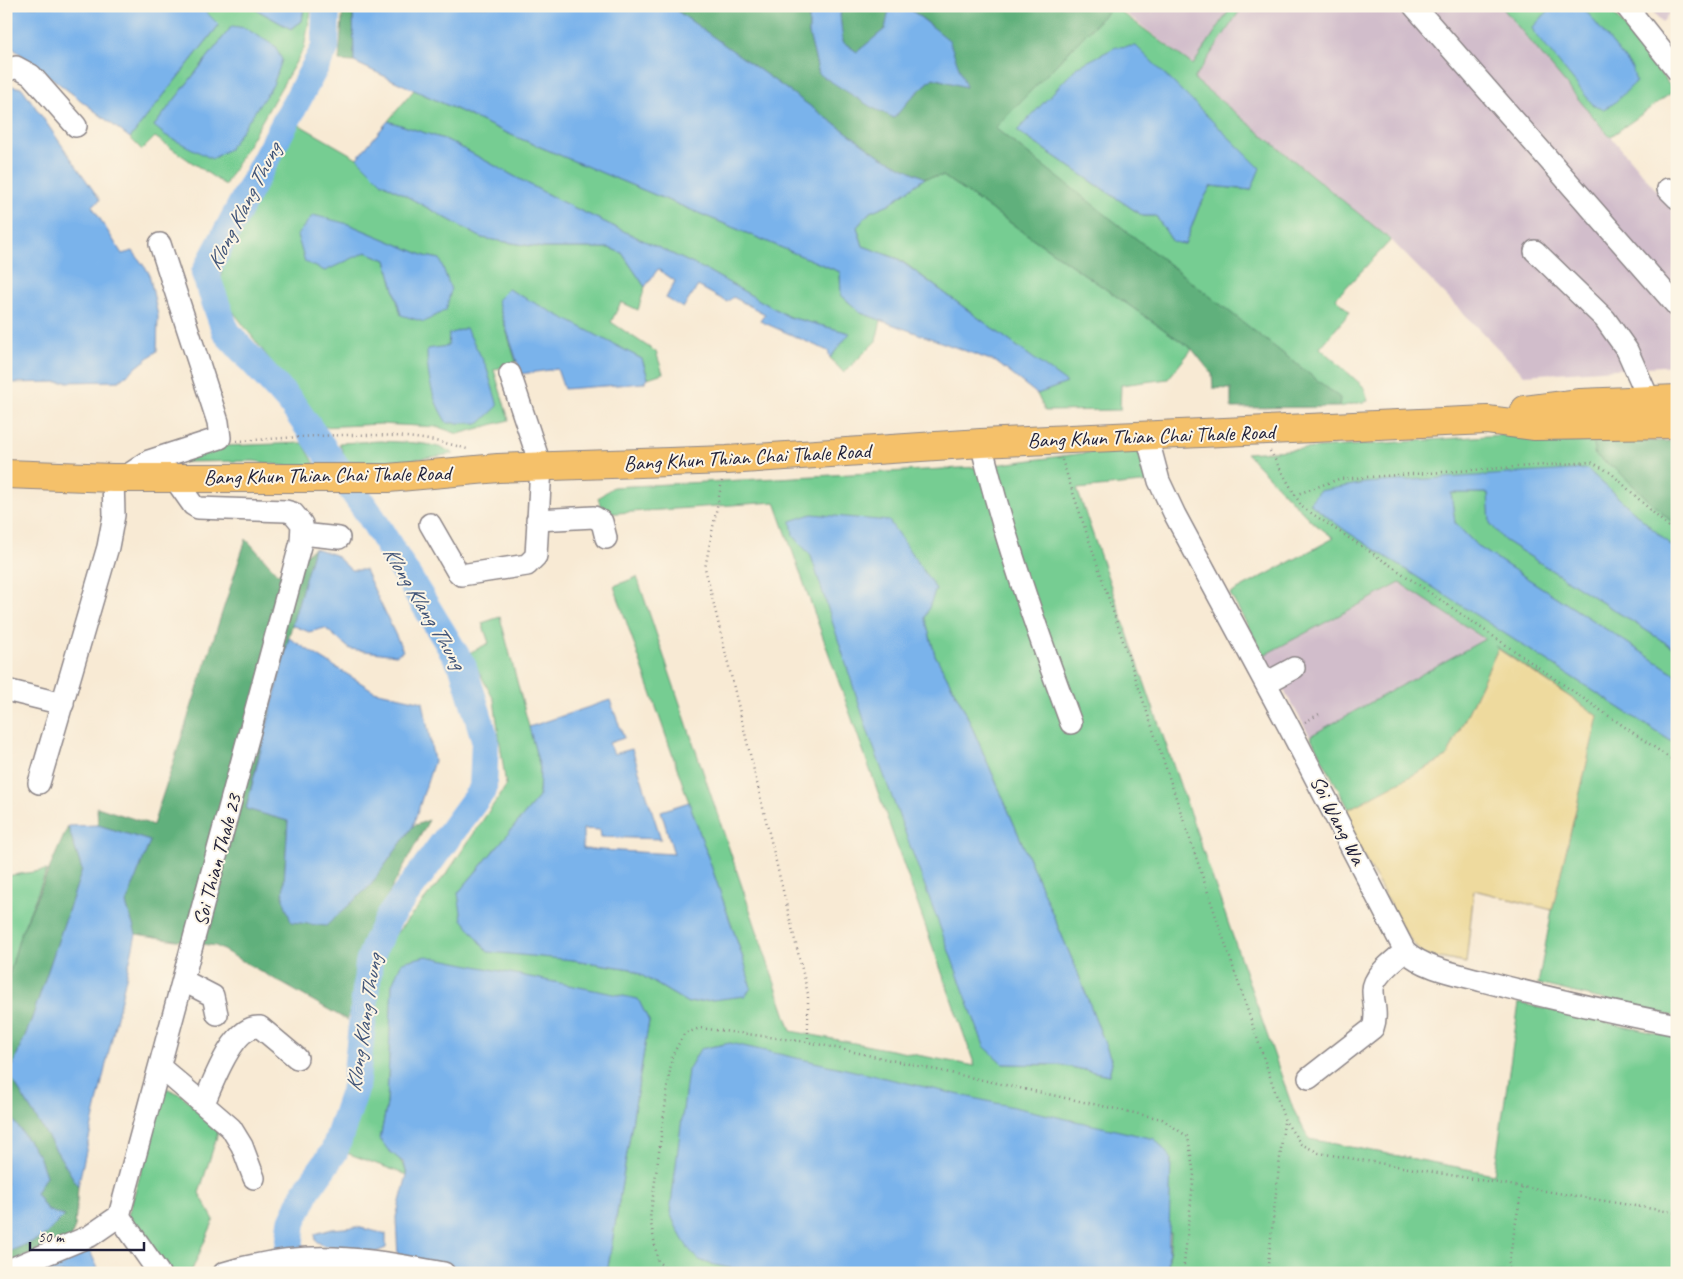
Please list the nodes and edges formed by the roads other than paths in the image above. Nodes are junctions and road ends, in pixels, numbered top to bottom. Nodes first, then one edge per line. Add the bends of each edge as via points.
1 (1414, 6) edge
2 (1626, 6) edge
3 (1677, 70) edge
4 (6, 71) edge
5 (76, 126) dead end
6 (160, 244) dead end
7 (1535, 251) dead end
8 (1677, 306) edge
9 (510, 374) dead end
10 (1677, 399) edge
11 (1650, 402) junction
12 (1487, 420) junction
13 (1677, 424) edge
14 (1147, 436) junction
15 (981, 442) junction
16 (541, 466) junction
17 (6, 474) edge
18 (119, 478) junction
19 (174, 478) junction
20 (538, 520) junction
21 (430, 524) dead end
22 (302, 534) junction
23 (339, 538) dead end
24 (606, 538) dead end
25 (1294, 668) dead end
26 (1266, 682) junction
27 (6, 690) edge
28 (63, 704) junction
29 (1071, 723) dead end
30 (39, 782) dead end
31 (1405, 951) junction
32 (184, 981) junction
33 (217, 1014) dead end
34 (1677, 1026) edge
35 (297, 1058) dead end
36 (160, 1067) junction
37 (1309, 1078) dead end
38 (204, 1103) junction
39 (254, 1178) dead end
40 (119, 1216) junction
41 (6, 1271) edge
42 (159, 1273) edge
43 (224, 1273) edge
44 (444, 1273) edge

1 - 8 street
2 - 3 street
4 - 5 street via 16,67 31,75
6 - 18 street via 218,422 220,438 149,461
7 - 11 street via 1605,319 1627,350
9 - 16 street
10 - 11 main road, Bang Khun Thian Chai Thale Road
11 - 12 main road, Bang Khun Thian Chai Thale Road via 1571,404 1521,410
12 - 13 main road, Bang Khun Thian Chai Thale Road via 1536,426
12 - 14 main road, Bang Khun Thian Chai Thale Road
14 - 15 main road, Bang Khun Thian Chai Thale Road
14 - 26 street, Soi Wang Wa via 1159,480 1175,515
15 - 16 main road, Bang Khun Thian Chai Thale Road via 727,460
15 - 29 street via 992,491 1029,608
16 - 19 main road, Bang Khun Thian Chai Thale Road via 388,478
16 - 20 street
17 - 18 main road, Bang Khun Thian Chai Thale Road
18 - 19 main road, Bang Khun Thian Chai Thale Road
18 - 28 street via 108,547
19 - 22 street via 198,508 286,511 299,518
20 - 21 street via 536,556 532,562 462,575
20 - 24 street via 594,516 602,522
22 - 23 street
22 - 32 street, Soi Thian Thale 23
25 - 26 street
26 - 31 street, Soi Wang Wa
27 - 28 street
28 - 30 street
31 - 34 street via 1412,958 1438,969 1553,1000
31 - 37 street via 1386,968 1373,988 1376,1018 1373,1028
32 - 33 street via 213,996
32 - 36 street, Soi Thian Thale 23
35 - 38 street via 260,1027 248,1029 228,1052
36 - 38 street
36 - 40 street, Soi Thian Thale 23
38 - 39 street via 237,1137
40 - 41 street via 90,1236
40 - 42 street
43 - 44 street via 264,1262 316,1257 350,1258

